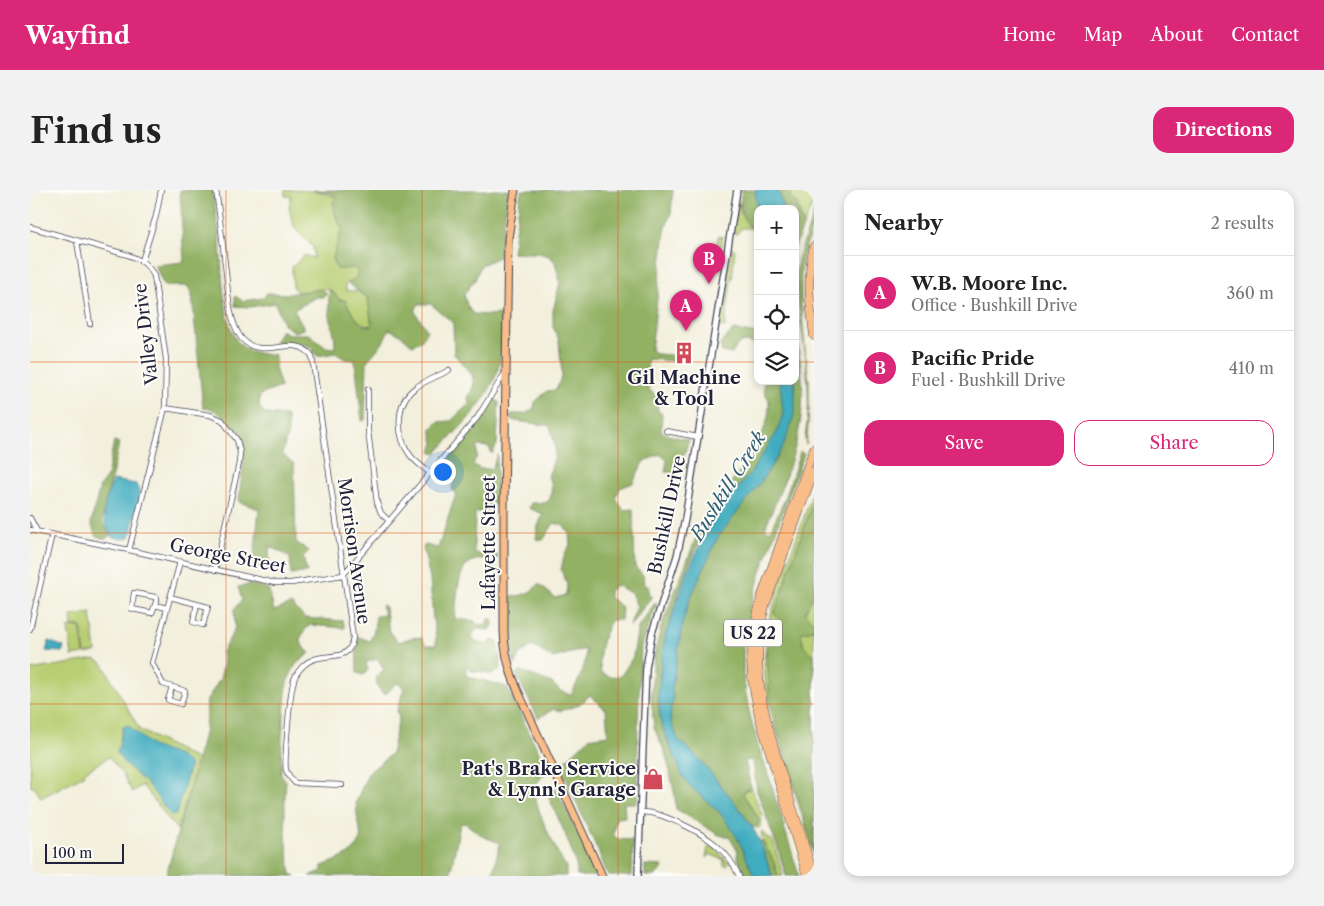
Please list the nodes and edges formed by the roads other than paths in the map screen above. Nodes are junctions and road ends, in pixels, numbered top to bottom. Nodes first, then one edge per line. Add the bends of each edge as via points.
1 (161, 190) edge
2 (216, 190) edge
3 (515, 190) edge
4 (737, 190) edge
5 (30, 227) edge
6 (78, 241) junction
7 (814, 246) edge
8 (142, 260) junction
9 (90, 324) dead end
10 (814, 336) edge
11 (449, 370) dead end
12 (506, 372) junction
13 (368, 389) dead end
14 (165, 408) junction
15 (666, 431) dead end
16 (698, 437) junction
17 (814, 448) edge
18 (814, 471) edge
19 (430, 473) junction
20 (30, 518) edge
21 (389, 521) junction
22 (30, 530) edge
23 (37, 531) junction
24 (52, 534) junction
25 (129, 550) junction
26 (180, 562) junction
27 (215, 570) junction
28 (343, 575) junction
29 (170, 597) junction
30 (197, 604) junction
31 (155, 605) junction
32 (167, 608) junction
33 (30, 629) edge
34 (172, 687) junction
35 (342, 785) dead end
36 (641, 812) junction
37 (602, 876) edge
38 (638, 876) edge
39 (739, 876) edge
40 (807, 876) edge
41 (814, 876) edge

1 - 8 street
2 - 28 street, Morrison Avenue via 228,291 238,333 248,345 260,349 297,346 312,356
3 - 12 main road, Lafayette Street via 508,239
4 - 16 street, Bushkill Drive
5 - 6 street, Valley Drive
6 - 8 street, Valley Drive
6 - 9 street
7 - 10 highway via 809,286
8 - 14 street, Valley Drive via 150,269 157,287 166,359
11 - 19 street via 415,387 402,405 400,417 404,443 415,460
12 - 19 street via 477,418
12 - 37 main road, Lafayette Street via 505,650 517,689
13 - 21 street via 368,431 377,503
14 - 25 street, Valley Drive
14 - 27 street via 222,420 237,440 239,463
15 - 16 street
16 - 36 street, Bushkill Drive via 681,540 647,659
17 - 40 highway, US 22 via 761,598 751,659 759,716
18 - 41 highway, US 22 via 765,606 758,657 765,716
19 - 21 street
20 - 23 street
21 - 28 street
22 - 23 street, George Street
23 - 24 street, George Street
24 - 25 street, George Street
24 - 33 street
25 - 26 street, George Street
26 - 27 street, George Street
26 - 29 street
27 - 28 street, George Street via 276,583
28 - 35 street, Morrison Avenue via 352,637 350,649 341,656 317,657 298,672 292,686 286,767 295,783
29 - 30 street
29 - 32 street
30 - 30 street via 208,607 203,625 193,622
31 - 31 street via 152,613 132,609 134,593 155,596
31 - 32 street
32 - 34 street via 152,663 162,682
34 - 34 street via 185,691 181,704 168,700
36 - 38 street, Bushkill Drive
36 - 39 street via 666,817 712,840

